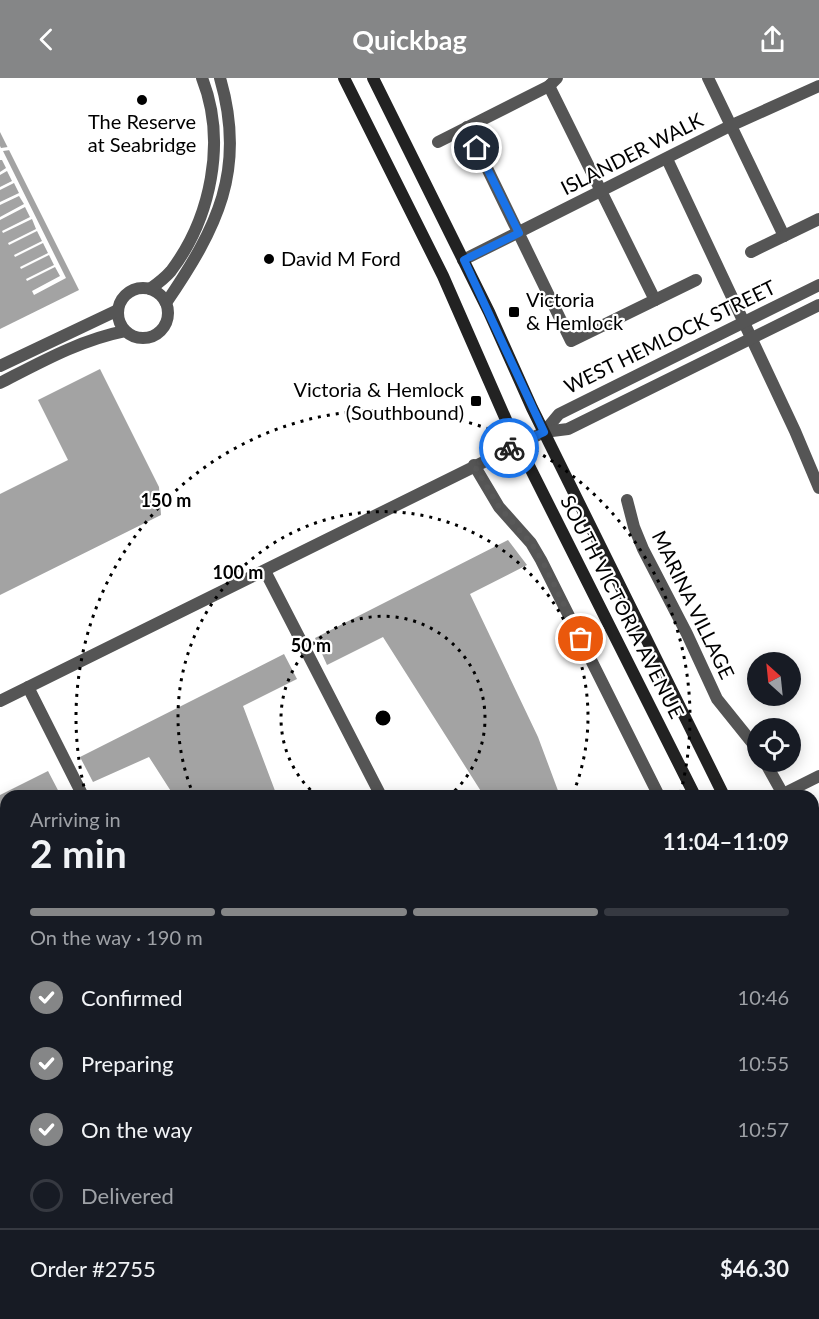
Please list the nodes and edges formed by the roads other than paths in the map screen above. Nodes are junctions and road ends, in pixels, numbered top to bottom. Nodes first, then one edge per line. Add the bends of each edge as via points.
1 (202, 78) edge
2 (220, 78) edge
3 (344, 78) edge
4 (373, 78) edge
5 (708, 78) edge
6 (553, 82) edge
7 (819, 86) edge
8 (730, 126) junction
9 (467, 127) junction
10 (438, 142) dead end
11 (667, 159) junction
12 (602, 191) junction
13 (819, 219) edge
14 (519, 233) junction
15 (783, 236) junction
16 (751, 252) dead end
17 (464, 260) junction
18 (696, 280) dead end
19 (819, 285) edge
20 (150, 290) junction
21 (655, 300) junction
22 (166, 303) junction
23 (819, 305) edge
24 (118, 310) junction
25 (744, 322) junction
26 (125, 331) junction
27 (752, 338) junction
28 (0, 366) edge
29 (0, 382) edge
30 (544, 432) junction
31 (518, 445) junction
32 (474, 465) junction
33 (819, 488) edge
34 (627, 500) dead end
35 (265, 571) junction
36 (28, 687) junction
37 (0, 701) edge
38 (747, 736) edge
39 (770, 772) edge
40 (819, 776) edge
41 (80, 790) edge
42 (378, 790) edge
43 (656, 790) edge
44 (692, 790) edge
45 (721, 790) edge
46 (779, 790) edge
47 (793, 790) edge

1 - 20 street via 213,128 213,166 205,202 191,238 170,272
2 - 22 street via 228,104 228,177 218,214 203,246
3 - 31 main road, SOUTH VICTORIA AVENUE via 443,276
4 - 17 main road, SOUTH VICTORIA AVENUE
5 - 8 street
6 - 9 street
6 - 12 street
7 - 8 street, ISLANDER WALK
8 - 11 street, ISLANDER WALK
8 - 15 street
9 - 10 street
9 - 14 street
11 - 12 street, ISLANDER WALK
11 - 25 street
12 - 14 street, ISLANDER WALK
12 - 21 street
13 - 15 street
14 - 17 street, ISLANDER WALK
14 - 21 street via 571,341
15 - 16 street
17 - 30 main road, SOUTH VICTORIA AVENUE
18 - 21 street
19 - 25 street, WEST HEMLOCK STREET
20 - 22 street
20 - 24 street via 131,291
22 - 26 street via 168,317 155,335 139,338
23 - 27 street, WEST HEMLOCK STREET
24 - 26 street
24 - 28 street
25 - 27 street
25 - 30 street, WEST HEMLOCK STREET via 559,414
26 - 29 street via 99,336
27 - 30 street, WEST HEMLOCK STREET via 568,429
27 - 33 street
30 - 31 street, WEST HEMLOCK STREET
30 - 45 main road, SOUTH VICTORIA AVENUE
31 - 32 street, WEST HEMLOCK STREET
31 - 44 main road, SOUTH VICTORIA AVENUE
32 - 35 street, WEST HEMLOCK STREET
32 - 43 street via 499,507 542,560
34 - 38 street, MARINA VILLAGE via 643,549 717,699
35 - 36 street, WEST HEMLOCK STREET
35 - 42 street
36 - 37 street, WEST HEMLOCK STREET
36 - 41 street
39 - 46 street
40 - 47 street

